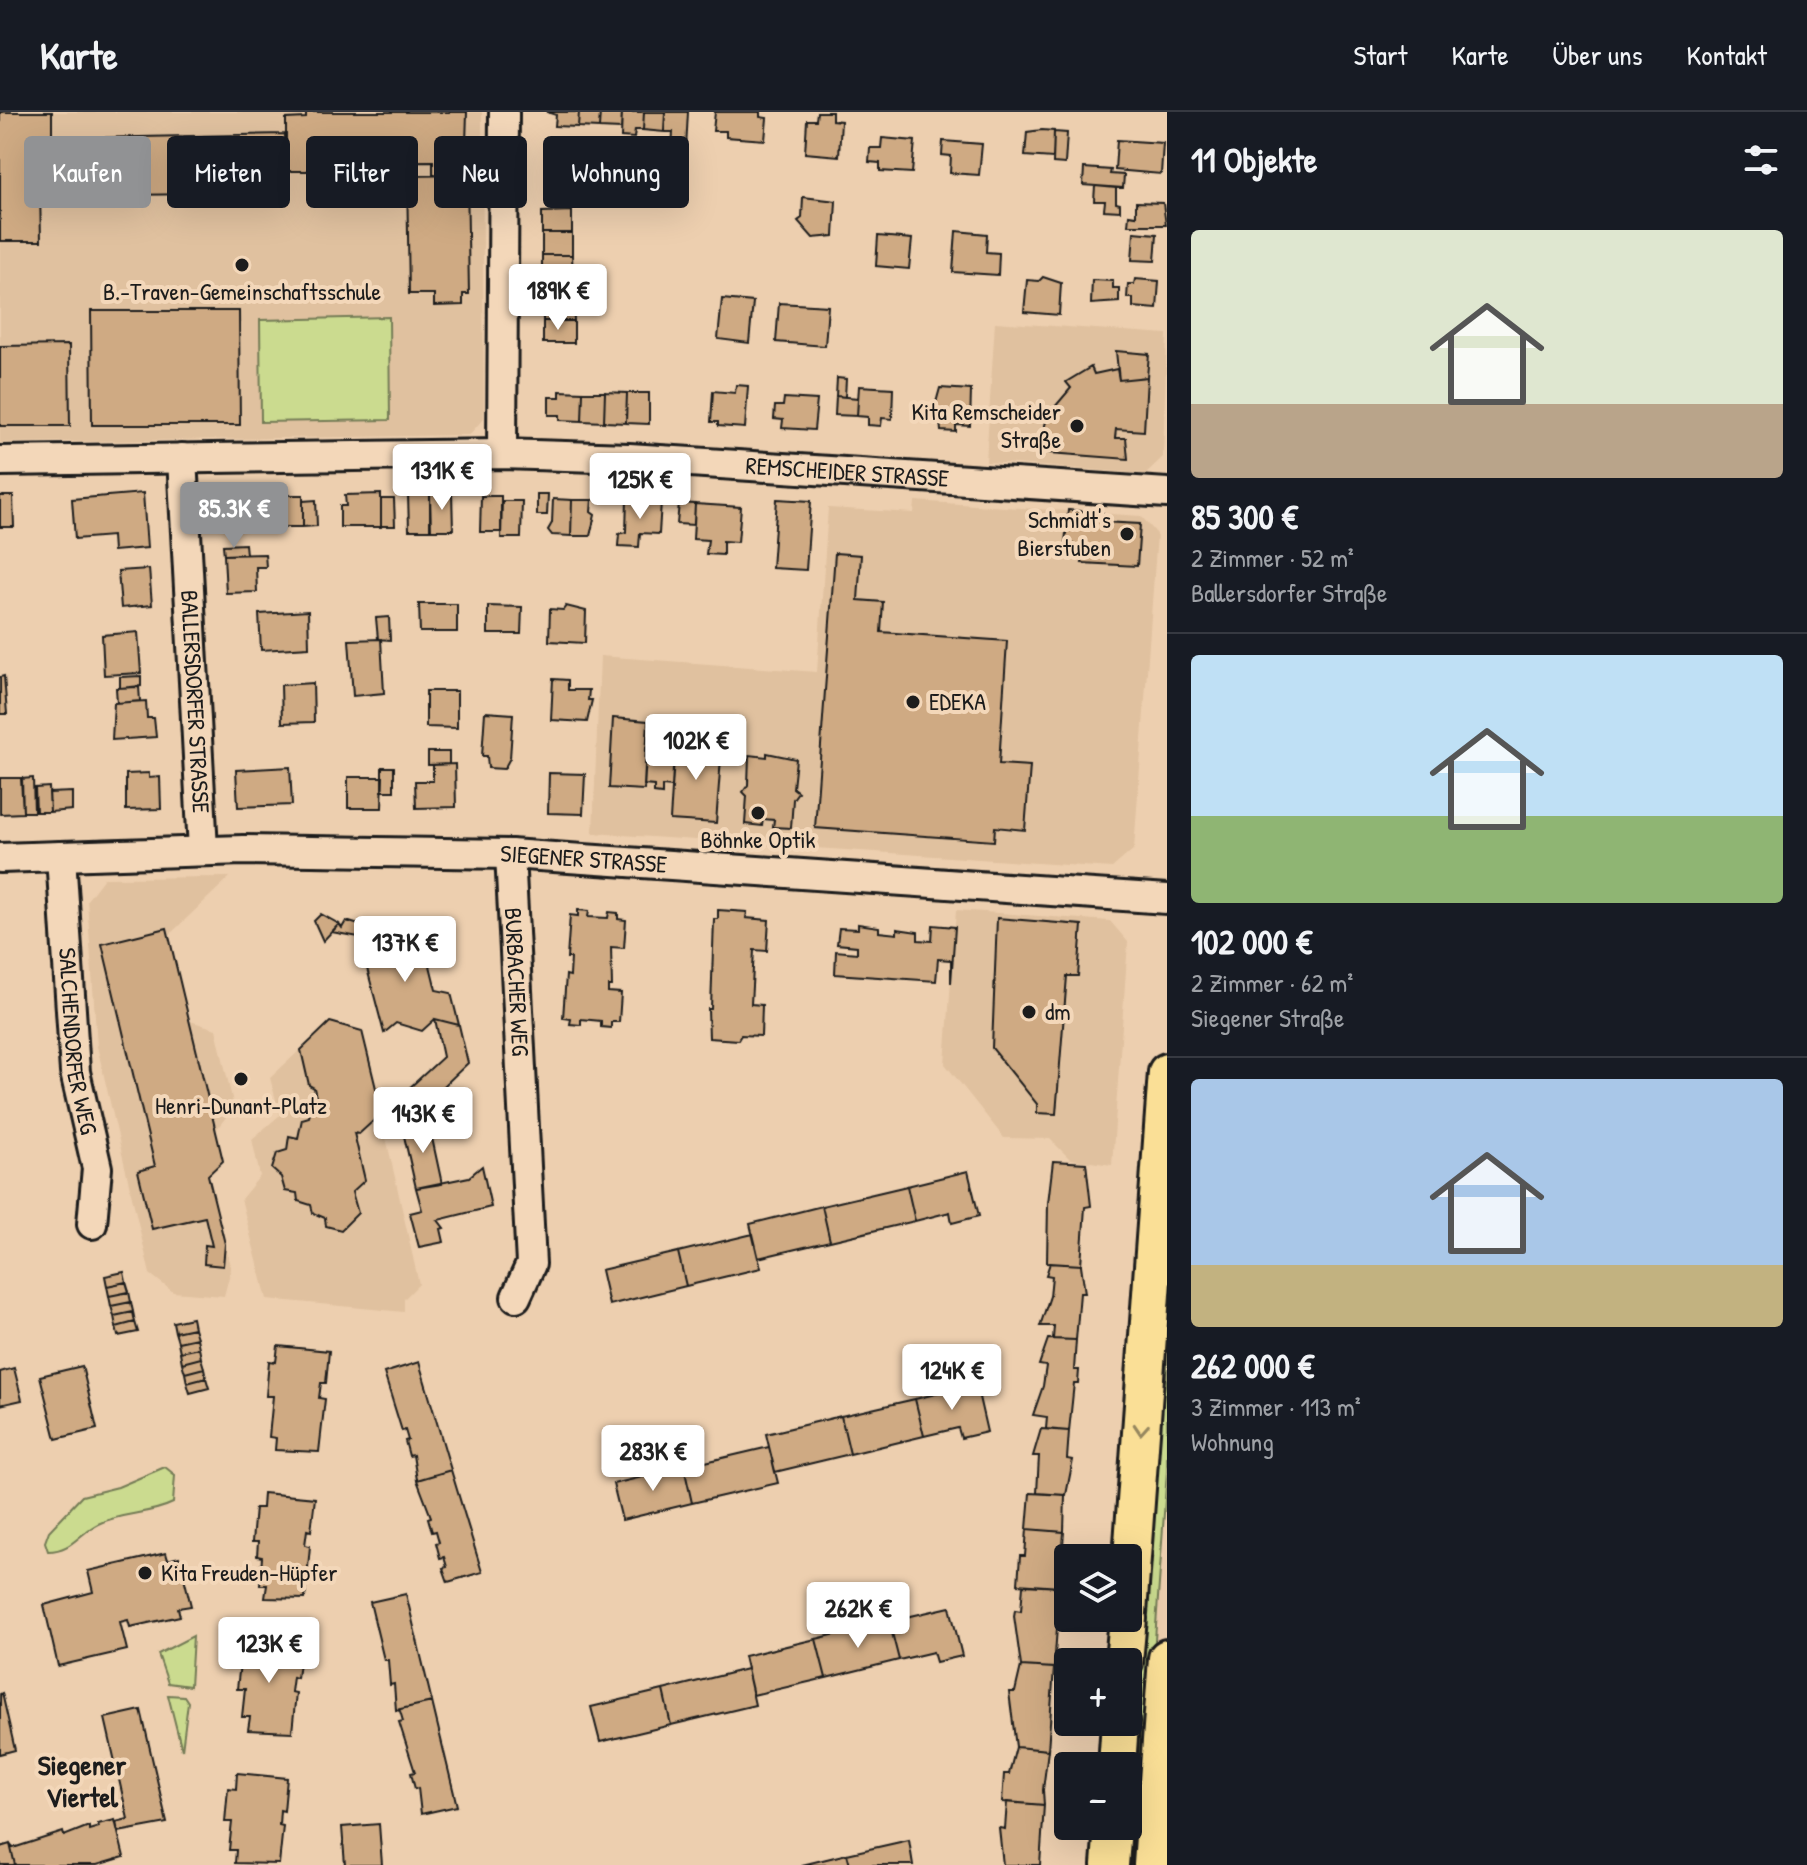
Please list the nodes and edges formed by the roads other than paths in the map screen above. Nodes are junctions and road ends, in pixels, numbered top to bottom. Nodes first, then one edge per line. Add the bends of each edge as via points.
1 (504, 112) edge
2 (502, 454) junction
3 (182, 458) junction
4 (0, 461) edge
5 (1167, 493) edge
6 (203, 850) junction
7 (510, 854) junction
8 (61, 856) junction
9 (0, 858) edge
10 (1167, 899) edge
11 (1167, 1072) edge
12 (92, 1224) dead end
13 (516, 1297) dead end
14 (1133, 1544) edge
15 (1167, 1658) edge
16 (1112, 1840) edge
17 (1110, 1865) edge
18 (1152, 1865) edge

1 - 2 street
2 - 3 street, REMSCHEIDER STRASSE
2 - 5 street, REMSCHEIDER STRASSE
3 - 4 street, REMSCHEIDER STRASSE
3 - 6 street, BALLERSDORFER STRASSE
6 - 7 street, SIEGENER STRASSE
6 - 8 street, SIEGENER STRASSE
7 - 10 street, SIEGENER STRASSE
7 - 13 street, BURBACHER WEG via 531,1264
8 - 9 street, SIEGENER STRASSE
8 - 12 street, SALCHENDORFER WEG via 75,1072 97,1168
11 -> 14 main road
15 - 18 main road
16 - 17 main road

